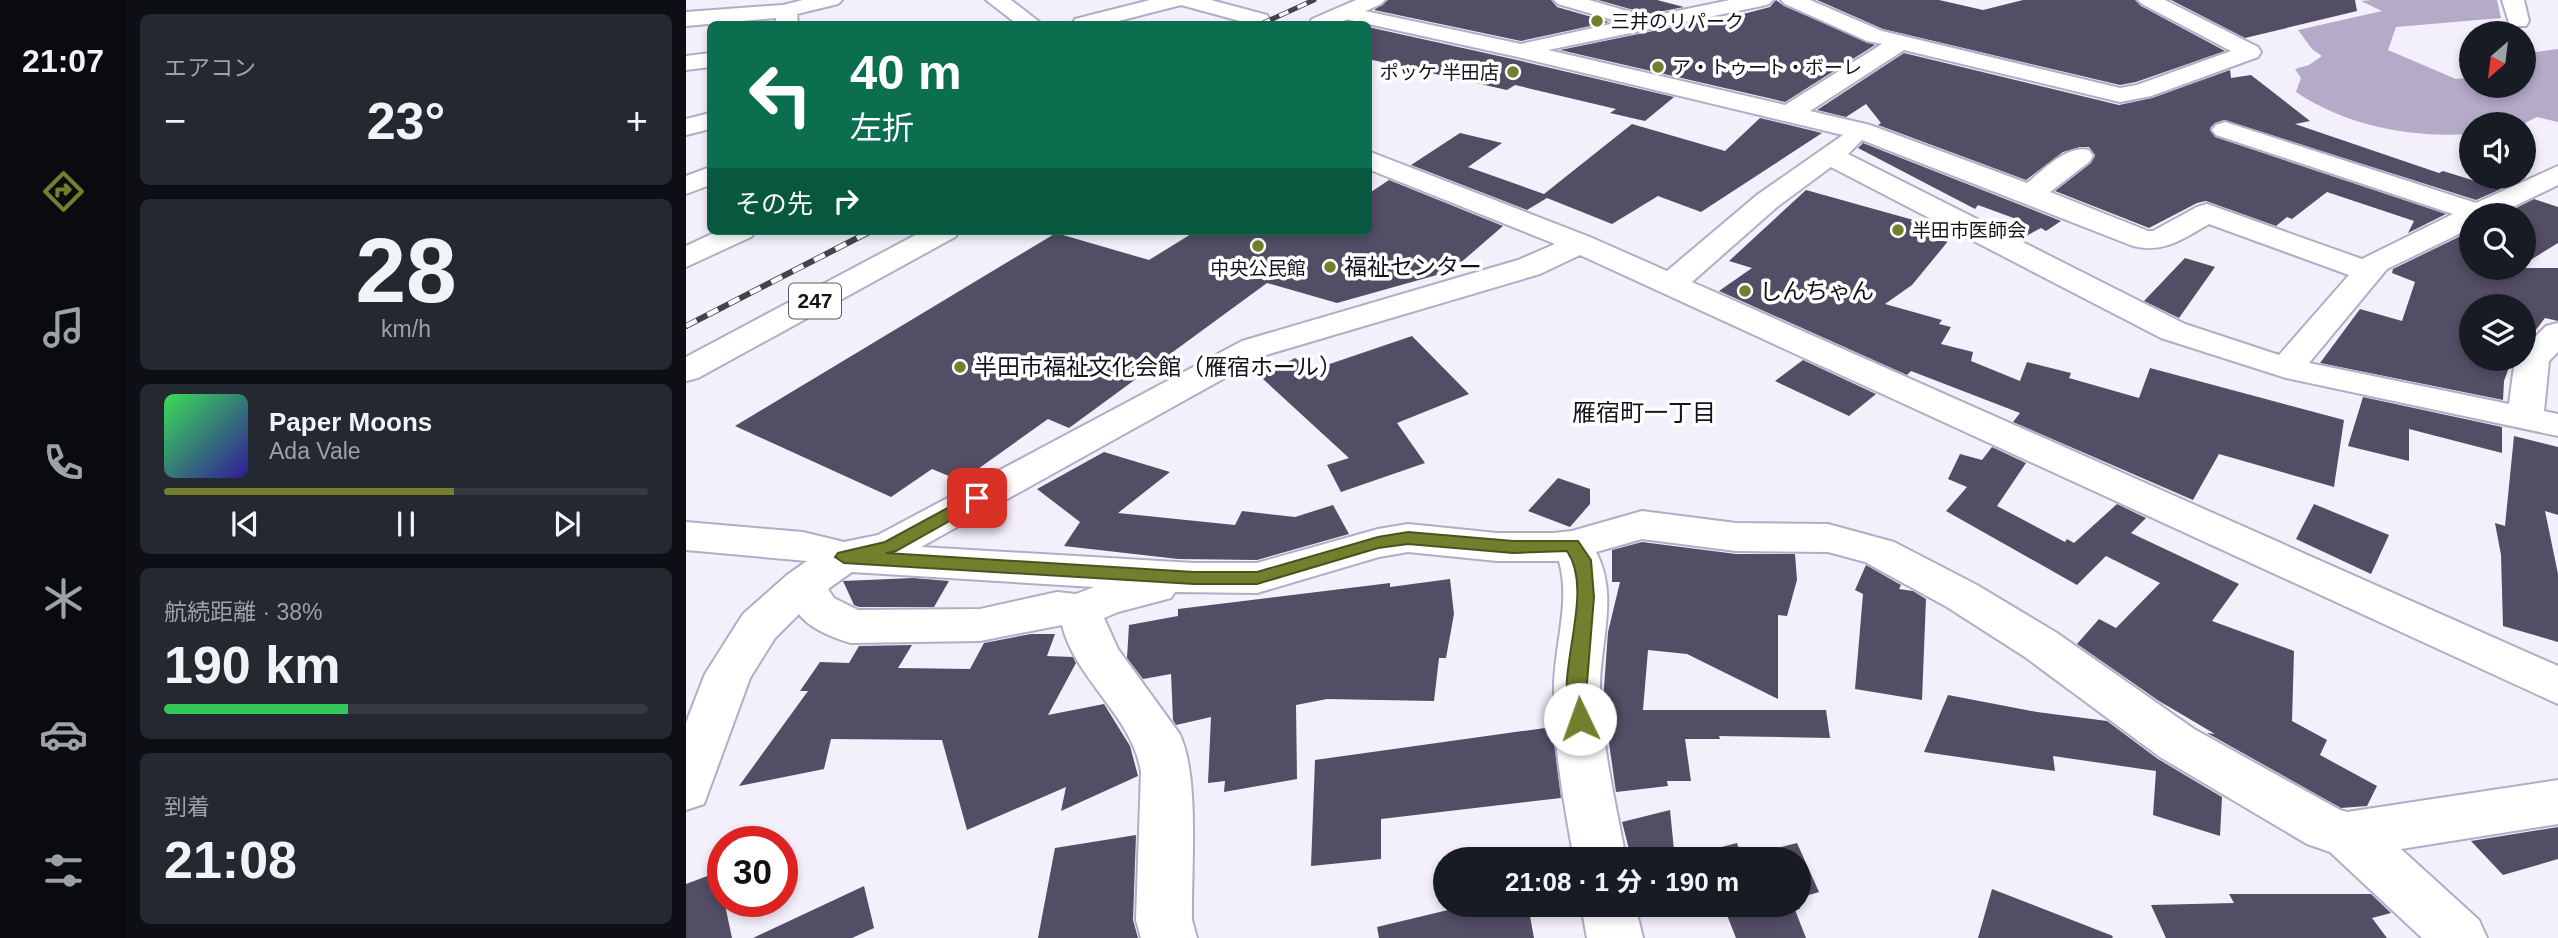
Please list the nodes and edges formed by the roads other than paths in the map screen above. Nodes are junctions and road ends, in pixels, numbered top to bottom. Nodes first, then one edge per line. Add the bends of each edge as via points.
1 (831, 0) edge
2 (1175, 0) edge
3 (1188, 0) edge
4 (1374, 0) edge
5 (1565, 0) edge
6 (1762, 0) edge
7 (1793, 0) edge
8 (2149, 0) edge
9 (996, 8) edge
10 (1346, 13) junction
11 (785, 18) edge
12 (686, 19) edge
13 (1259, 20) dead end
14 (1024, 21) edge
15 (1094, 21) edge
16 (1327, 21) edge
17 (1648, 23) junction
18 (1901, 42) junction
19 (1518, 50) junction
20 (707, 60) edge
21 (686, 63) edge
22 (1790, 113) junction
23 (2225, 130) dead end
24 (1861, 131) junction
25 (1831, 156) junction
26 (2080, 156) dead end
27 (1372, 161) edge
28 (2558, 174) edge
29 (707, 176) edge
30 (686, 186) edge
31 (2031, 194) junction
32 (2499, 203) edge
33 (2459, 210) edge
34 (2459, 222) edge
35 (733, 235) edge
36 (901, 235) edge
37 (938, 235) edge
38 (1579, 243) junction
39 (686, 258) edge
40 (2368, 271) junction
41 (1671, 284) junction
42 (2558, 333) edge
43 (686, 348) edge
44 (2286, 368) junction
45 (686, 371) edge
46 (2541, 421) edge
47 (686, 536) edge
48 (1572, 545) junction
49 (844, 557) junction
50 (1194, 578) junction
51 (803, 586) junction
52 (1080, 611) junction
53 (2558, 687) edge
54 (686, 789) edge
55 (2558, 802) edge
56 (2347, 835) junction
57 (1598, 847) edge
58 (1611, 917) edge
59 (1170, 938) edge
60 (1615, 938) edge
61 (2459, 938) edge

1 - 11 main road
2 - 15 main road
3 - 13 main road
4 - 10 main road
5 - 17 main road
6 - 17 main road
7 - 18 main road via 1875,36
8 - 18 main road via 2250,52 2120,95
9 - 14 main road
10 - 16 main road
10 - 19 main road
11 - 12 main road
17 - 19 main road
18 - 22 main road
19 - 22 main road
20 - 21 main road
22 - 24 main road
23 - 33 main road
24 - 25 main road
24 - 31 main road
25 - 41 main road via 1767,201
25 - 44 main road via 2174,331
26 - 31 main road
27 - 38 main road
28 - 32 main road
29 - 30 main road
31 - 40 main road via 2144,240 2159,240 2207,213
34 - 40 main road via 2376,262
35 - 39 main road
36 - 43 main road, 247
37 - 45 main road, 247
38 - 41 main road
38 - 49 main road via 1530,267 1254,348 890,546
40 - 44 main road
41 - 53 main road
42 - 46 main road via 2532,359
44 - 46 main road
47 - 49 main road via 803,546
48 - 50 main road via 1518,547 1408,538 1257,578
48 - 56 main road via 1630,528 1662,526 1736,537 1828,538 1879,552 2041,645 2177,743 2281,805
48 - 57 main road via 1582,560 1585,597 1577,695
49 - 50 main road
49 - 51 main road
50 - 52 main road via 1106,599
51 - 52 main road via 819,609 851,627 980,625 1057,608
51 - 54 main road via 759,626 728,674
52 - 59 main road via 1102,661 1162,747 1166,772 1164,920
55 - 56 main road
56 - 61 main road
58 - 60 main road

